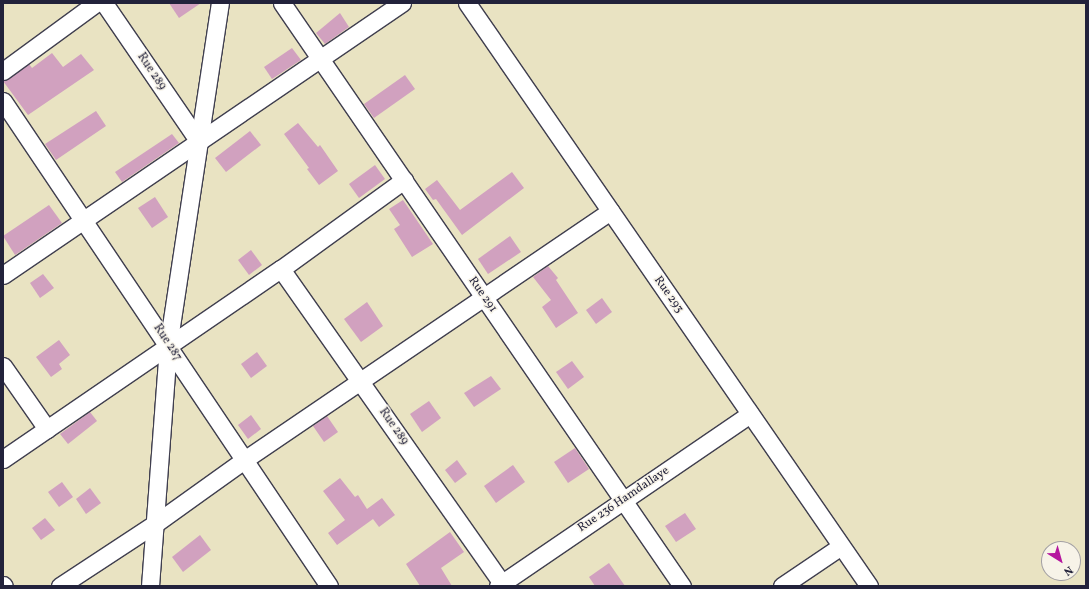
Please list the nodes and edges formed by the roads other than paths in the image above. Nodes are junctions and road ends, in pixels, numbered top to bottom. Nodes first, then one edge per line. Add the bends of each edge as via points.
1 (96, 3) edge
2 (104, 3) edge
3 (220, 3) edge
4 (282, 3) edge
5 (402, 3) edge
6 (467, 3) edge
7 (320, 59) junction
8 (3, 71) edge
9 (3, 101) edge
10 (198, 142) junction
11 (404, 180) junction
12 (610, 211) junction
13 (83, 221) junction
14 (281, 269) junction
15 (3, 275) edge
16 (484, 297) junction
17 (168, 346) junction
18 (3, 366) edge
19 (360, 381) junction
20 (750, 414) junction
21 (47, 429) junction
22 (3, 459) edge
23 (244, 460) junction
24 (624, 500) junction
25 (156, 522) junction
26 (841, 546) junction
27 (501, 585) edge
28 (60, 586) edge
29 (150, 586) edge
30 (329, 586) edge
31 (682, 586) edge
32 (782, 586) edge
33 (869, 586) edge

1 - 8 street
2 - 10 street, Rue 289
3 - 10 street
4 - 7 street, Rue 291
5 - 7 street
6 - 12 street, Rue 293
7 - 10 street
7 - 11 street, Rue 291
9 - 13 street, Rue 287
10 - 13 street
10 - 17 street
11 - 14 street
11 - 16 street, Rue 291
12 - 16 street
12 - 20 street, Rue 293
13 - 15 street
13 - 17 street, Rue 287
14 - 17 street
14 - 19 street, Rue 289
16 - 19 street
16 - 24 street, Rue 291
17 - 21 street
17 - 23 street, Rue 287
17 - 25 street
18 - 21 street
19 - 23 street
19 - 27 street, Rue 289
20 - 24 street, Rue 236 Hamdallaye
20 - 26 street, Rue 293
21 - 22 street
23 - 25 street
23 - 30 street, Rue 287
24 - 27 street, Rue 236 Hamdallaye
24 - 31 street, Rue 291
25 - 28 street
25 - 29 street
26 - 32 street
26 - 33 street, Rue 293

